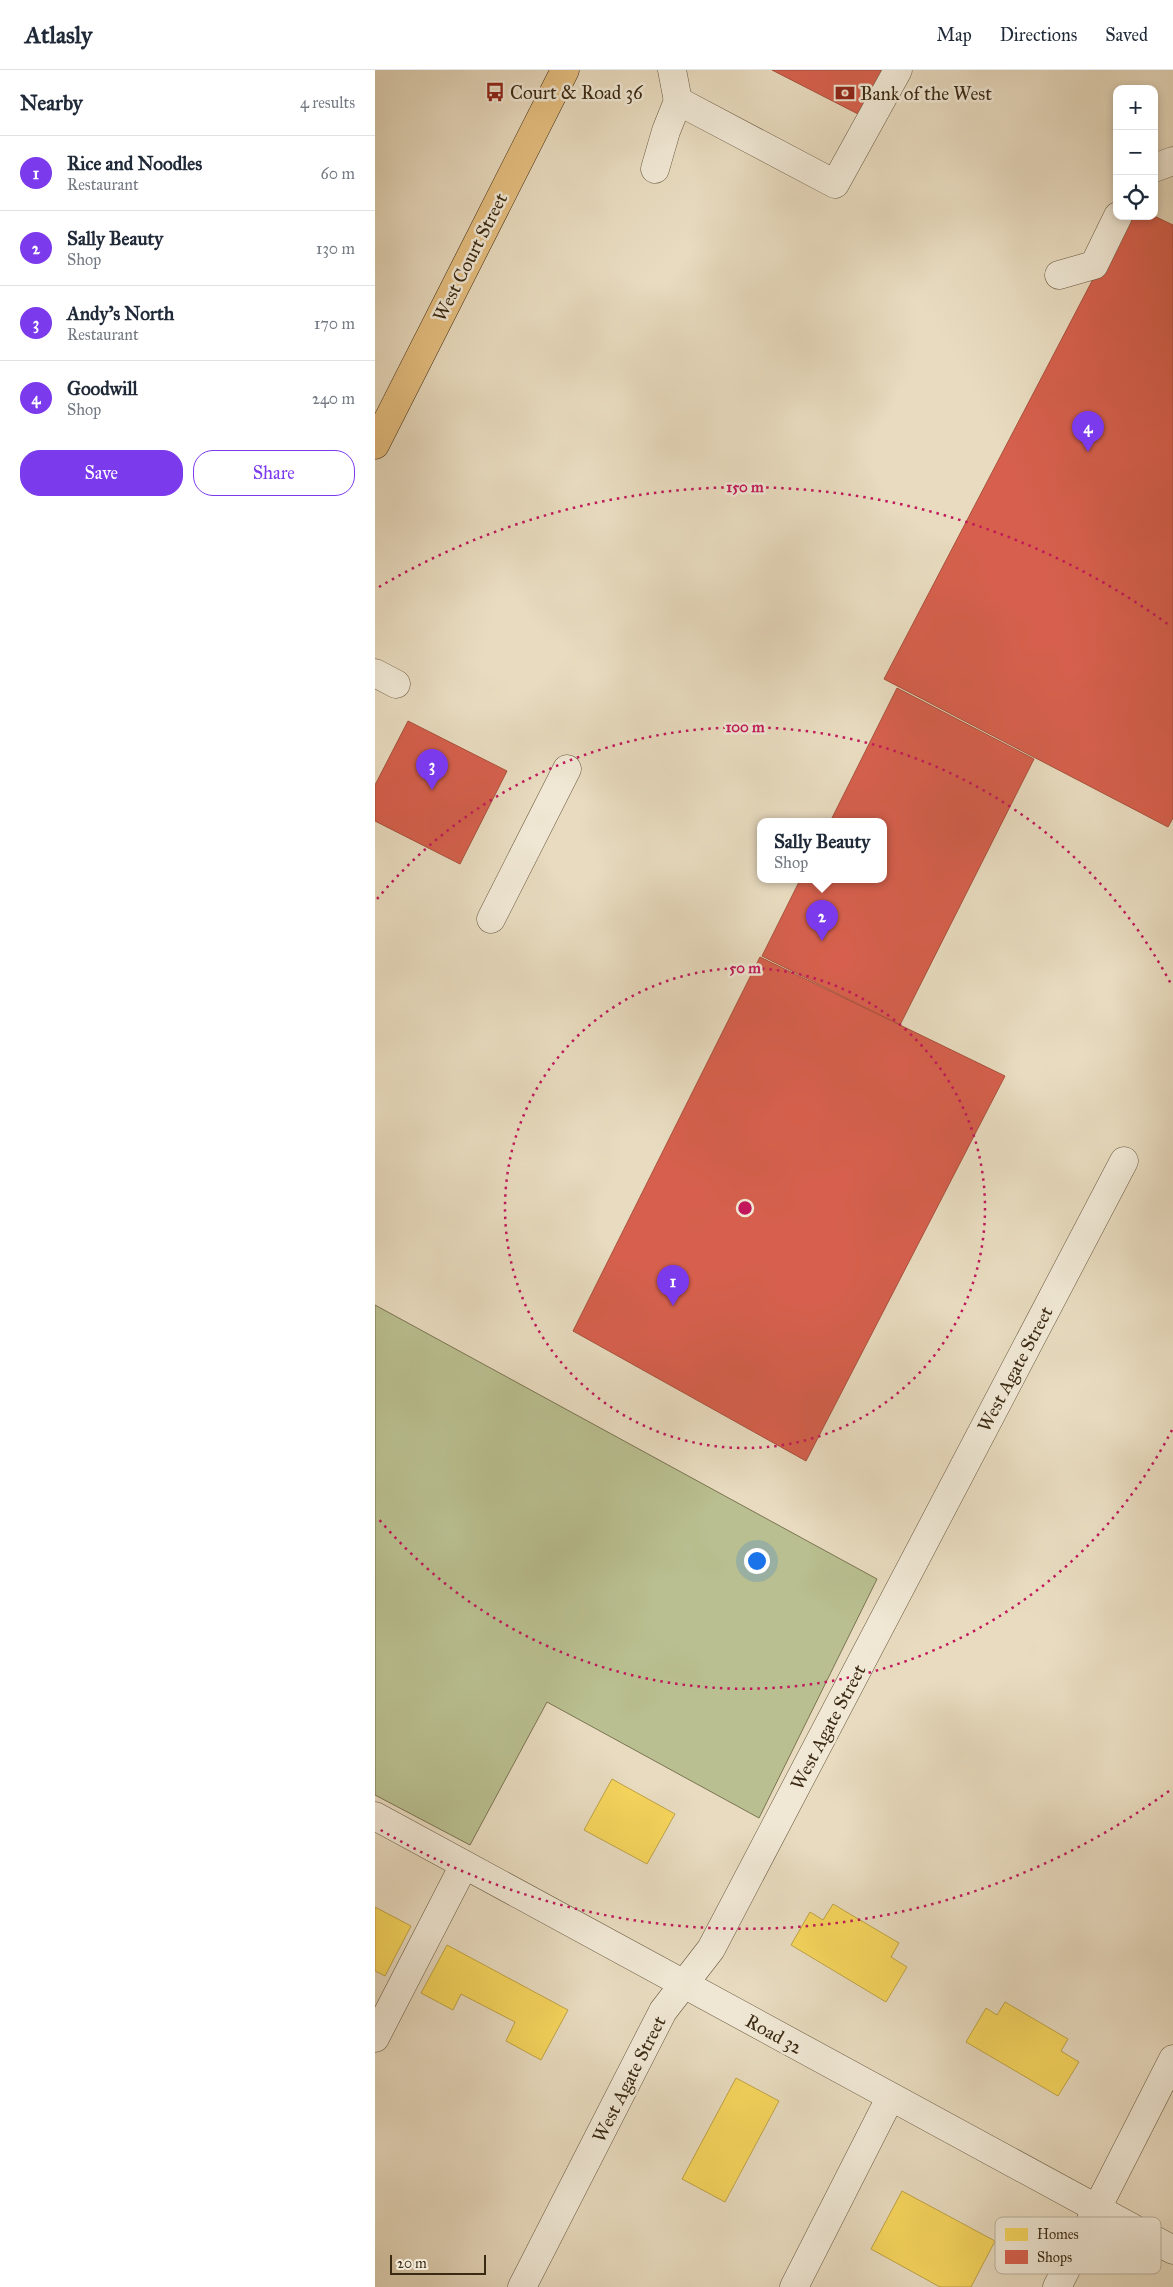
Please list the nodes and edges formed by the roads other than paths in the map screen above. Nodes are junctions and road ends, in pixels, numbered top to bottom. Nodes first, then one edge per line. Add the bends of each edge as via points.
1 (565, 70) edge
2 (672, 70) edge
3 (898, 70) edge
4 (678, 101) junction
5 (1173, 161) edge
6 (1158, 167) edge
7 (655, 169) dead end
8 (1116, 220) edge
9 (1059, 275) dead end
10 (375, 445) edge
11 (567, 769) dead end
12 (491, 919) dead end
13 (1124, 1161) dead end
14 (375, 1816) edge
15 (464, 1865) junction
16 (685, 1985) junction
17 (375, 2038) edge
18 (1173, 2059) edge
19 (890, 2098) junction
20 (1098, 2207) junction
21 (1093, 2217) edge
22 (1115, 2217) edge
23 (1161, 2243) edge
24 (1173, 2250) edge
25 (1064, 2274) edge
26 (522, 2287) edge
27 (793, 2287) edge
28 (1057, 2287) edge

1 - 10 main road, West Court Street
2 - 4 street
3 - 4 street via 835,184
4 - 7 street
5 - 6 street
8 - 9 street via 1093,265
11 - 12 street
13 - 16 street, West Agate Street via 711,1949
14 - 15 street, Road 32
15 - 16 street, Road 32
15 - 17 street
16 - 19 street, Road 32
16 - 26 street, West Agate Street via 663,2011
18 - 20 street
19 - 20 street, Road 32
19 - 27 street
20 - 21 street
20 - 22 street, Road 32
23 - 24 street, Road 32
25 - 28 street

